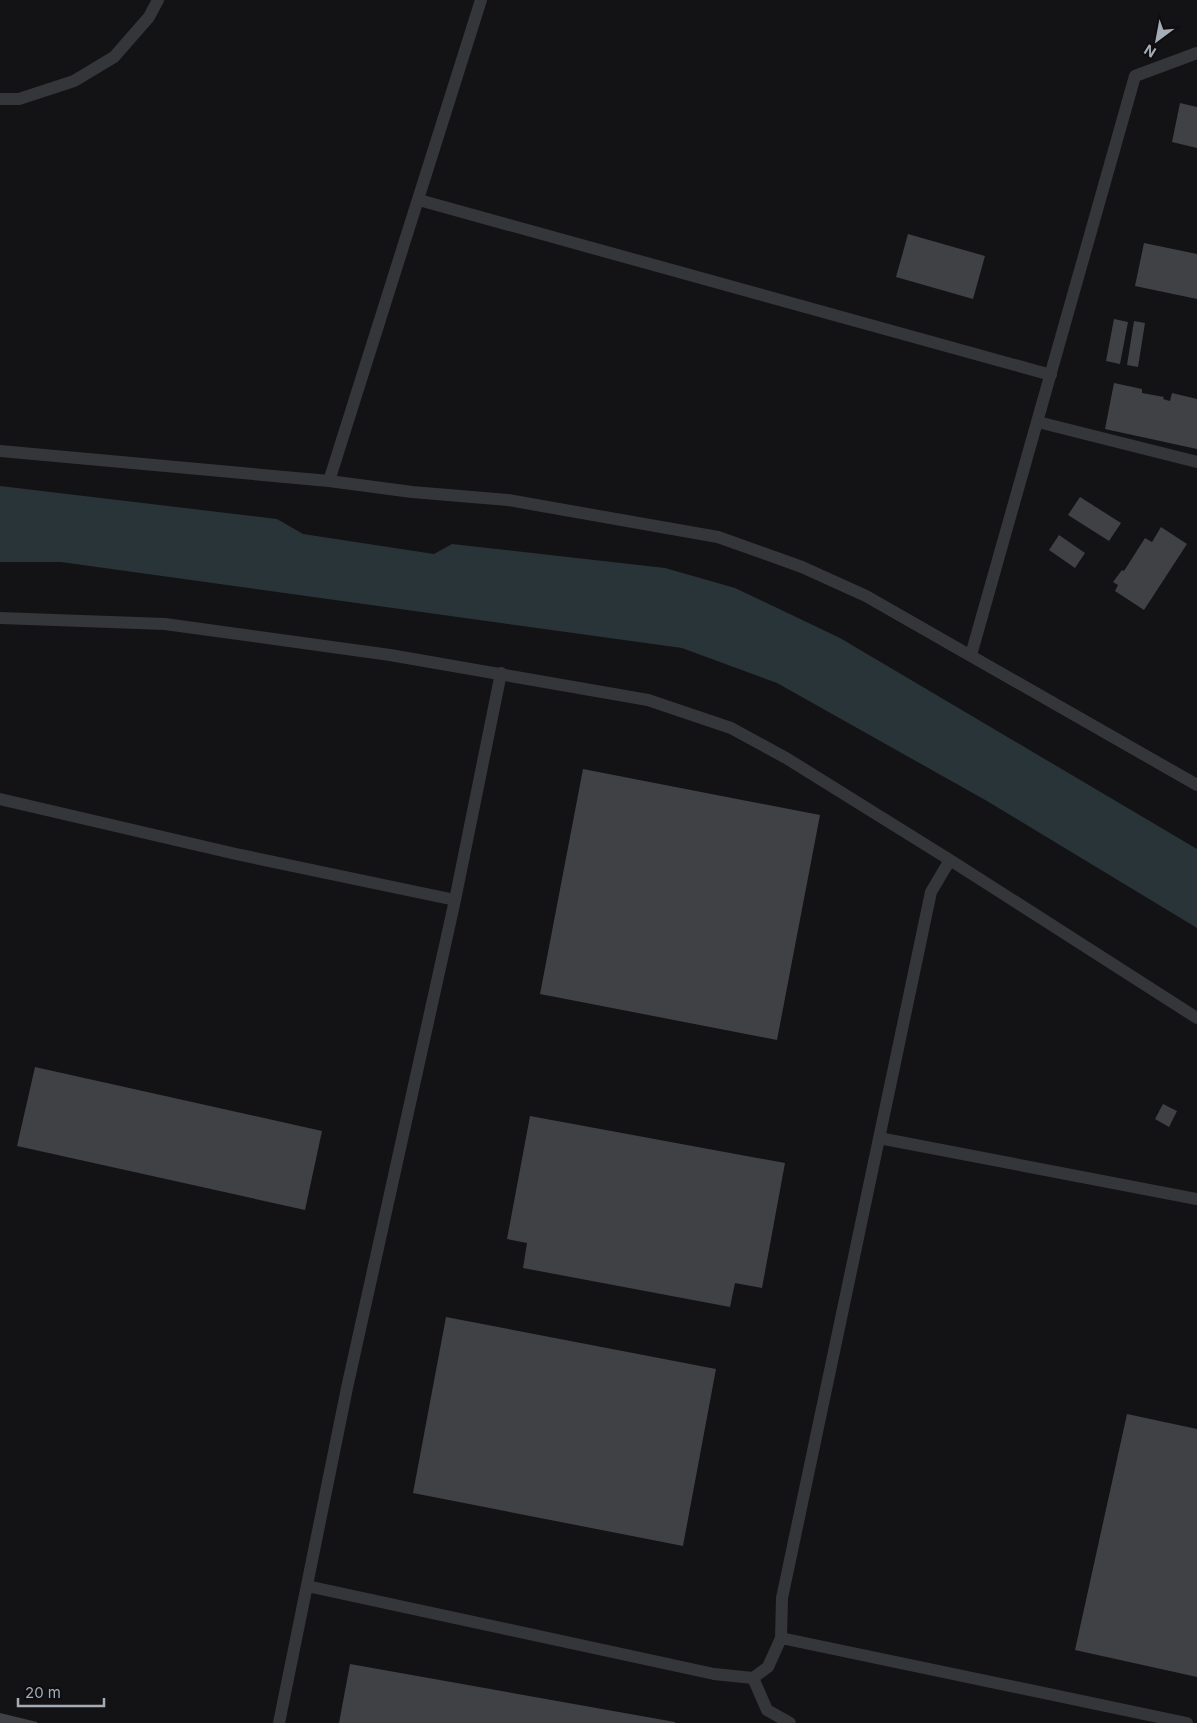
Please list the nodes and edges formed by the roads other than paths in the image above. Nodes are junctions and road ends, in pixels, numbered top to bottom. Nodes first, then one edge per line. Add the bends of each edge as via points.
1 (158, 0) edge
2 (481, 0) edge
3 (1197, 53) edge
4 (0, 99) edge
5 (419, 200) junction
6 (1051, 375) junction
7 (1038, 422) junction
8 (0, 451) edge
9 (1197, 462) edge
10 (329, 481) junction
11 (0, 618) edge
12 (971, 655) junction
13 (501, 673) junction
14 (1197, 785) edge
15 (0, 799) edge
16 (950, 860) junction
17 (455, 900) junction
18 (1197, 1018) edge
19 (878, 1138) junction
20 (1197, 1199) edge
21 (307, 1586) junction
22 (781, 1638) junction
23 (753, 1678) junction
24 (280, 1723) edge
25 (790, 1723) edge
26 (1187, 1723) edge

1 - 4 lane via 149,17 114,57 74,81 19,99
2 - 5 lane
3 - 6 lane via 1135,76
5 - 6 lane
5 - 10 lane
6 - 7 lane
7 - 9 lane
7 - 12 lane
8 - 10 lane
10 - 12 lane via 508,500 718,537 802,567 866,596
11 - 13 lane via 165,624
12 - 14 lane
13 - 16 lane via 648,700 731,728 786,758
13 - 17 lane
15 - 17 lane via 236,854
16 - 18 lane
16 - 19 lane via 931,892
17 - 21 lane via 347,1388
19 - 20 lane
19 - 22 lane via 782,1598
21 - 23 lane via 704,1672
21 - 24 lane
22 - 23 lane via 768,1667
22 - 26 lane
23 - 25 lane via 767,1710

